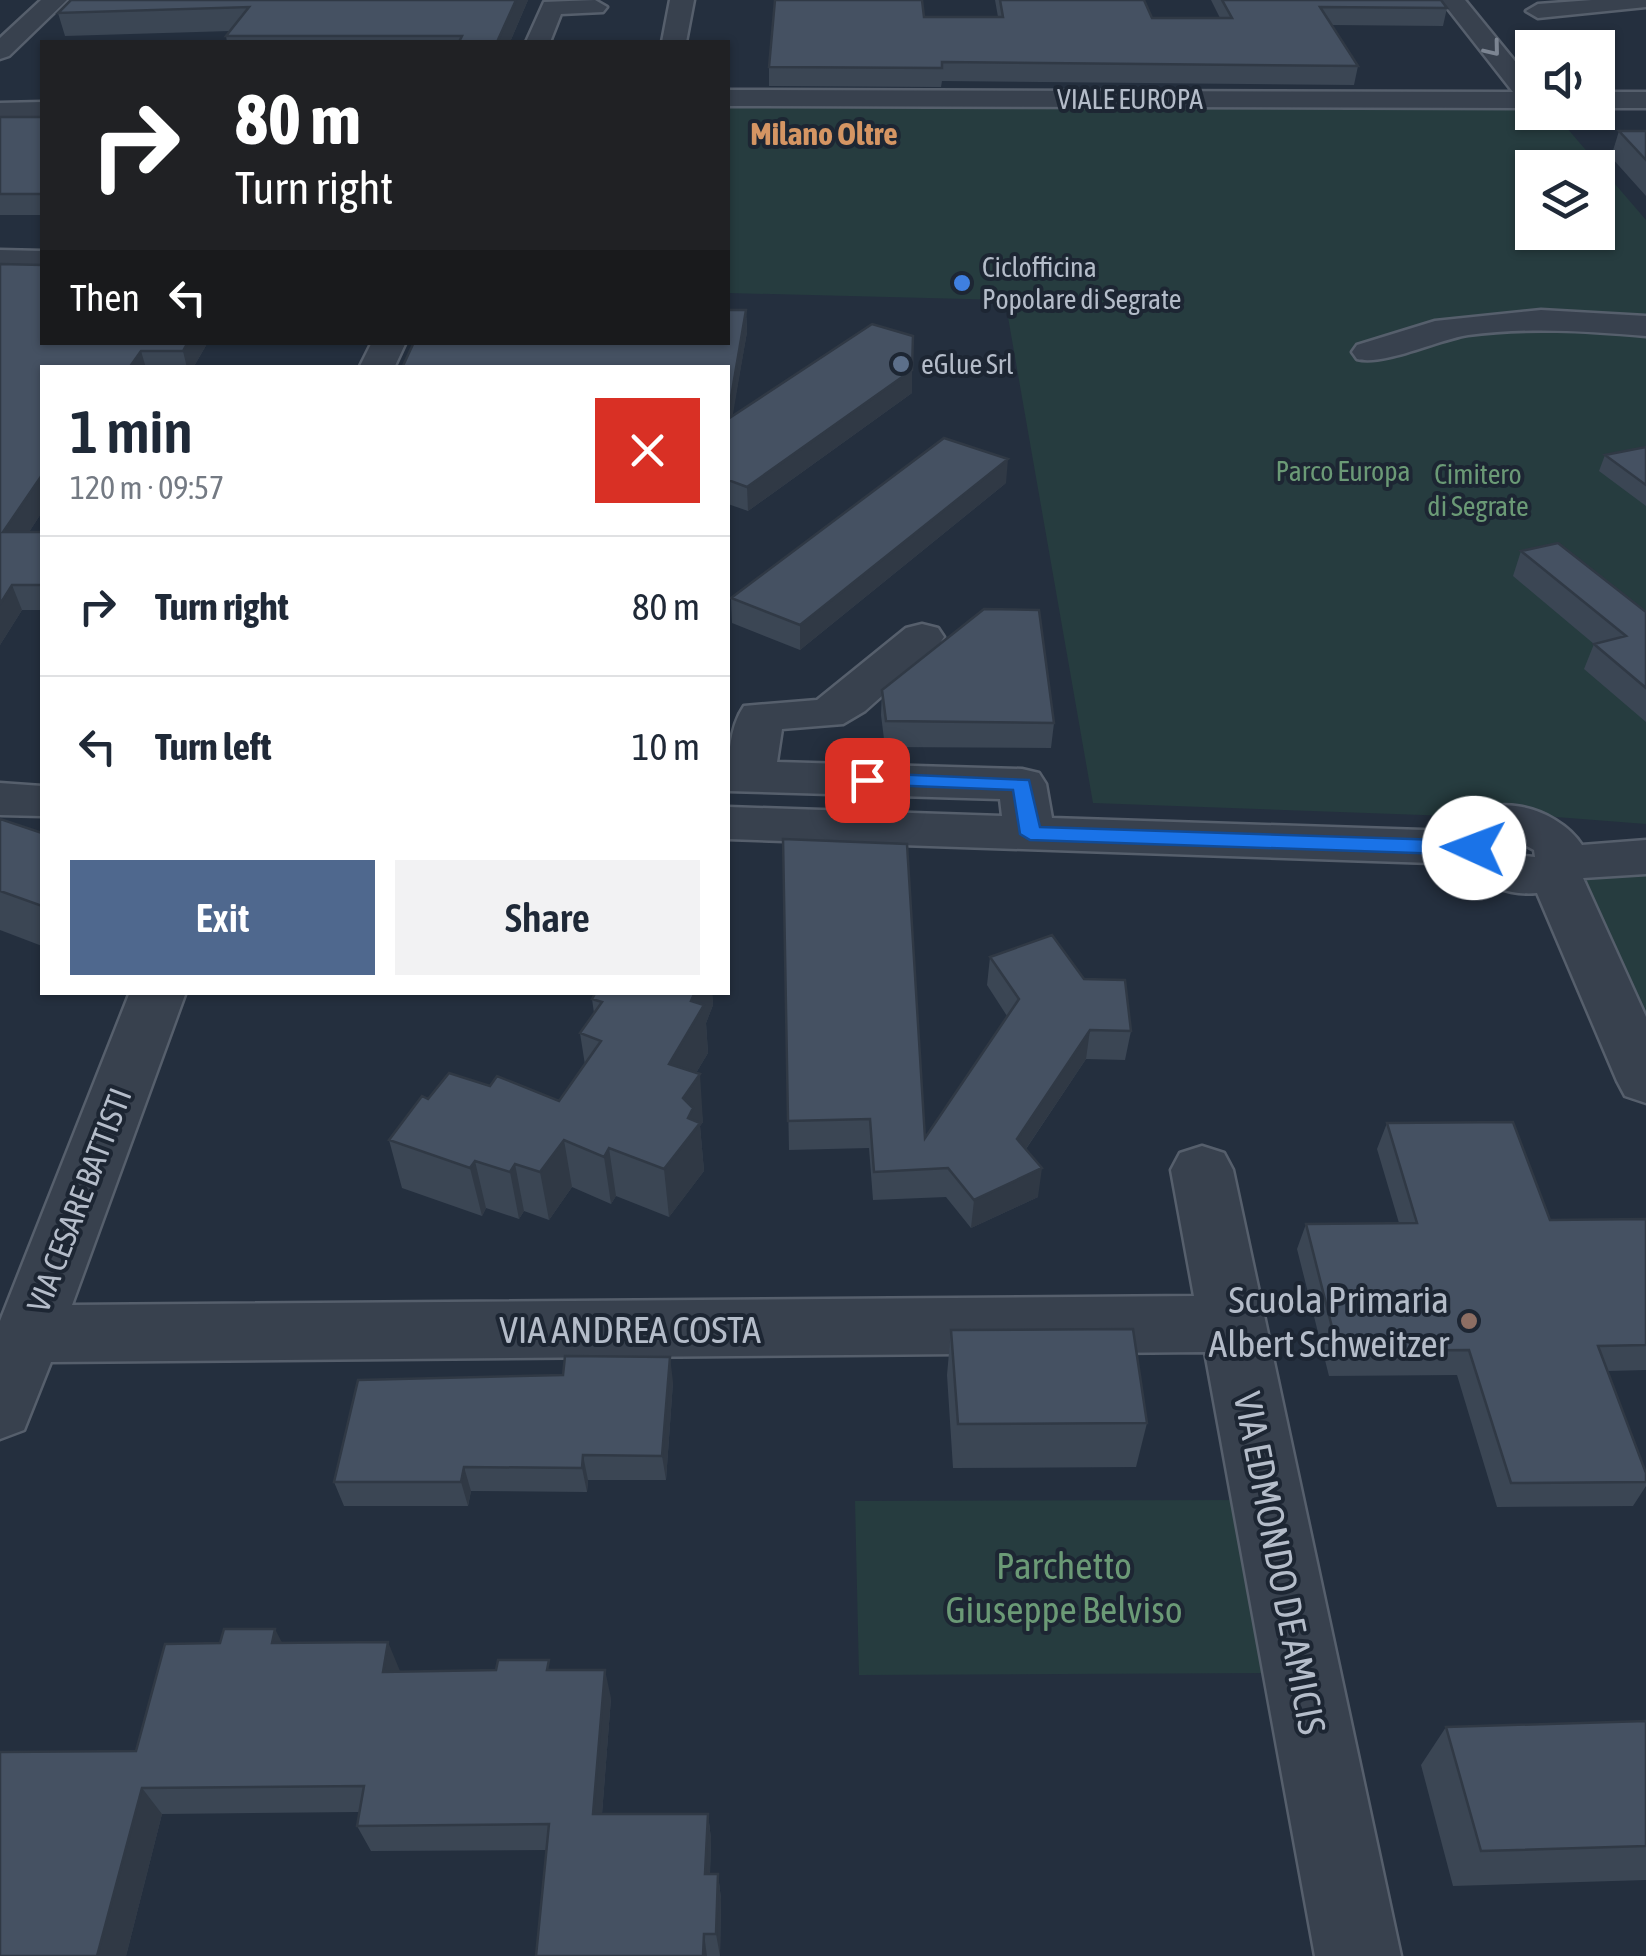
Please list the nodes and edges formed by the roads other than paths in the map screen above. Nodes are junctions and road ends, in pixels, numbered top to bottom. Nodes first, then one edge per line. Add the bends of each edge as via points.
1 (56, 0) edge
2 (682, 0) edge
3 (1453, 0) edge
4 (1640, 0) edge
5 (1533, 6) edge
6 (594, 11) edge
7 (1555, 30) edge
8 (539, 40) edge
9 (674, 40) edge
10 (0, 51) edge
11 (1515, 78) edge
12 (5, 85) edge
13 (40, 94) edge
14 (730, 98) edge
15 (1515, 99) edge
16 (1615, 100) edge
17 (1646, 100) edge
18 (40, 110) edge
19 (0, 111) edge
20 (0, 260) edge
21 (40, 260) edge
22 (1646, 326) edge
23 (1369, 352) dead end
24 (922, 636) dead end
25 (739, 776) edge
26 (0, 799) edge
27 (40, 801) edge
28 (730, 824) edge
29 (1030, 834) junction
30 (1646, 855) edge
31 (1557, 859) junction
32 (157, 995) edge
33 (1646, 1082) edge
34 (1202, 1170) dead end
35 (1233, 1324) junction
36 (28, 1334) junction
37 (0, 1408) edge
38 (1358, 1956) edge

1 - 10 street
2 - 9 street
3 -> 11 street
4 - 5 street
5 - 7 street
6 - 8 street via 552,7
12 - 13 street
14 - 15 street, VIALE EUROPA
16 - 17 street
18 - 19 street
20 - 21 street
22 - 23 street via 1486,324 1428,332
24 - 25 street via 827,714 760,716
25 - 29 street via 1022,784
26 - 27 street
28 - 29 street
29 - 31 street via 1474,848 1486,863 1512,875 1539,877
30 - 31 street
31 - 33 street
32 - 36 street, VIA CESARE BATTISTI
34 - 35 street, VIA EDMONDO DE AMICIS
35 - 36 street, VIA ANDREA COSTA
35 - 38 street, VIA EDMONDO DE AMICIS
36 - 37 street, VIA CESARE BATTISTI

